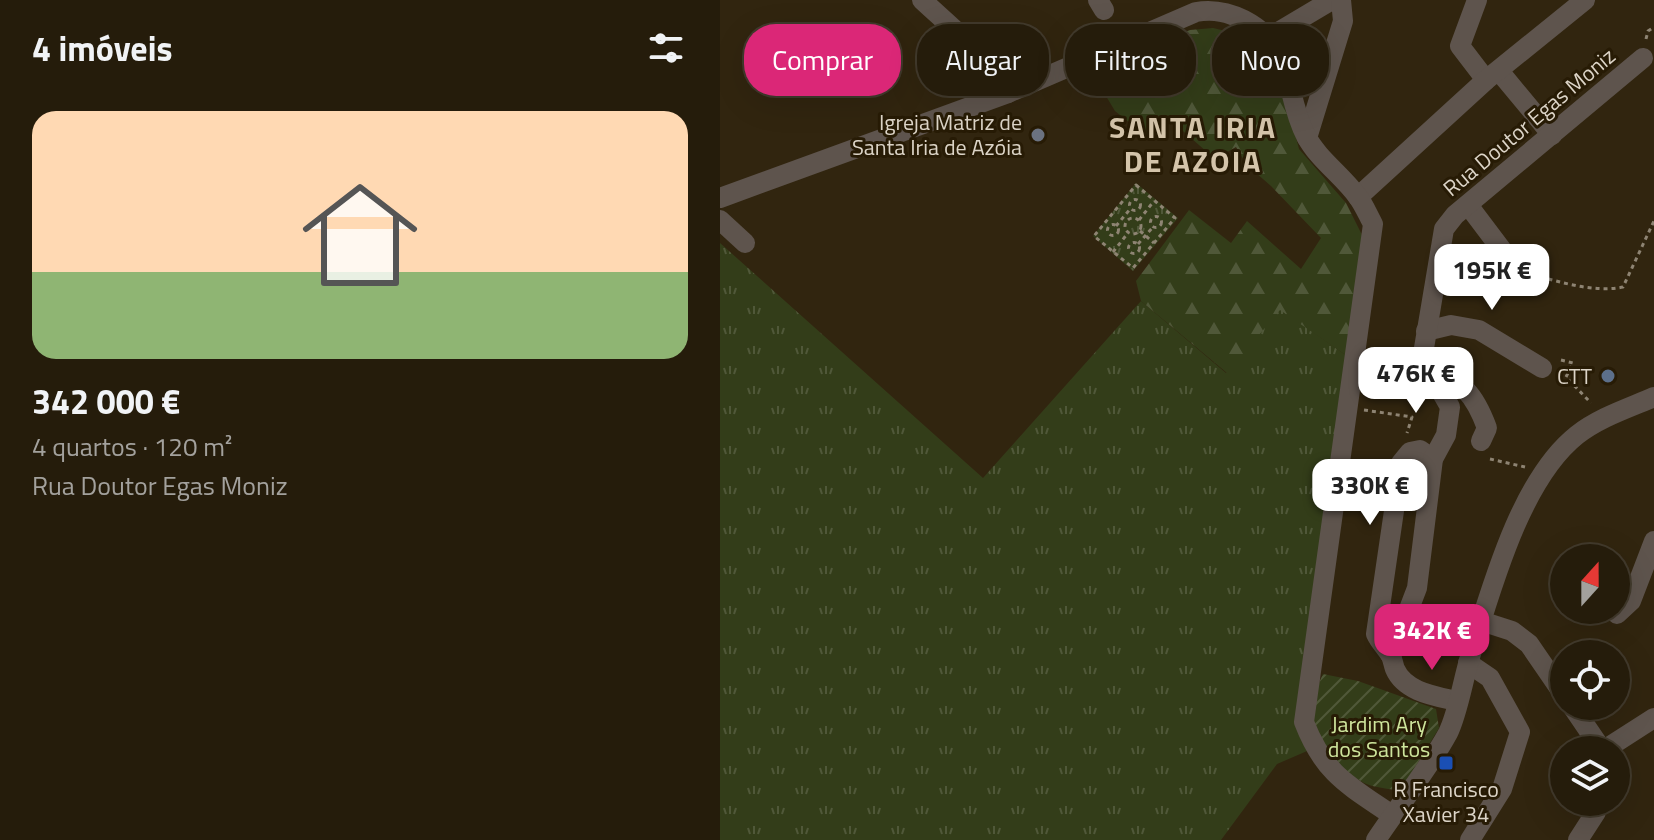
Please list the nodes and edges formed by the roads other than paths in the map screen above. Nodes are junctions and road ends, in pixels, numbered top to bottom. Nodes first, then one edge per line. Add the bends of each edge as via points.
1 (922, 0) edge
2 (1332, 0) edge
3 (1341, 0) edge
4 (1477, 0) edge
5 (1585, 0) edge
6 (1215, 5) edge
7 (948, 24) edge
8 (1249, 24) edge
9 (1292, 24) edge
10 (1643, 58) dead end
11 (1049, 75) edge
12 (1492, 75) junction
13 (1000, 96) edge
14 (1294, 96) edge
15 (1552, 135) junction
16 (1307, 138) junction
17 (1358, 197) junction
18 (720, 198) edge
19 (1468, 205) junction
20 (720, 220) edge
21 (745, 243) dead end
22 (1517, 270) road end
23 (1426, 331) junction
24 (1426, 365) junction
25 (1542, 368) road end
26 (1654, 397) edge
27 (1481, 441) road end
28 (1427, 454) junction
29 (1654, 541) edge
30 (1630, 602) edge
31 (1481, 621) junction
32 (1391, 656) junction
33 (1468, 663) junction
34 (1550, 675) edge
35 (1457, 701) junction
36 (1654, 718) edge
37 (1625, 736) edge
38 (1392, 815) junction
39 (1593, 816) edge
40 (1376, 840) edge
41 (1470, 840) edge
42 (1578, 840) edge

1 - 7 street
2 - 9 street
3 - 16 street via 1343,21
4 - 12 street via 1460,46
5 - 12 street
6 - 8 street
6 - 11 street
10 - 15 street, Rua Doutor Egas Moniz
12 - 15 street
12 - 17 street
13 - 18 street
14 - 16 street
15 - 19 street, Rua Doutor Egas Moniz
16 - 17 street
17 - 38 street via 1373,224 1304,722 1325,765
19 - 22 street
19 - 23 street, Rua Doutor Egas Moniz via 1444,229
20 - 21 street
23 - 24 street, Rua Doutor Egas Moniz
23 - 25 street via 1451,325 1479,330
24 - 27 street via 1467,389 1487,428
24 - 28 street, Rua Doutor Egas Moniz via 1450,407
26 - 31 street via 1577,435 1549,466 1509,540
28 - 32 street, Rua Doutor Egas Moniz via 1417,588
28 - 32 street, Rua Doutor Egas Moniz via 1410,452 1401,463 1376,634
29 - 30 street
31 - 33 street
31 - 34 street via 1512,631 1529,644
32 - 35 street, Rua Doutor Egas Moniz via 1403,681 1426,694
33 - 35 street
33 - 41 street via 1490,678 1520,732 1502,789
35 - 38 street via 1449,732
36 - 37 street
38 - 40 street
39 - 42 street

